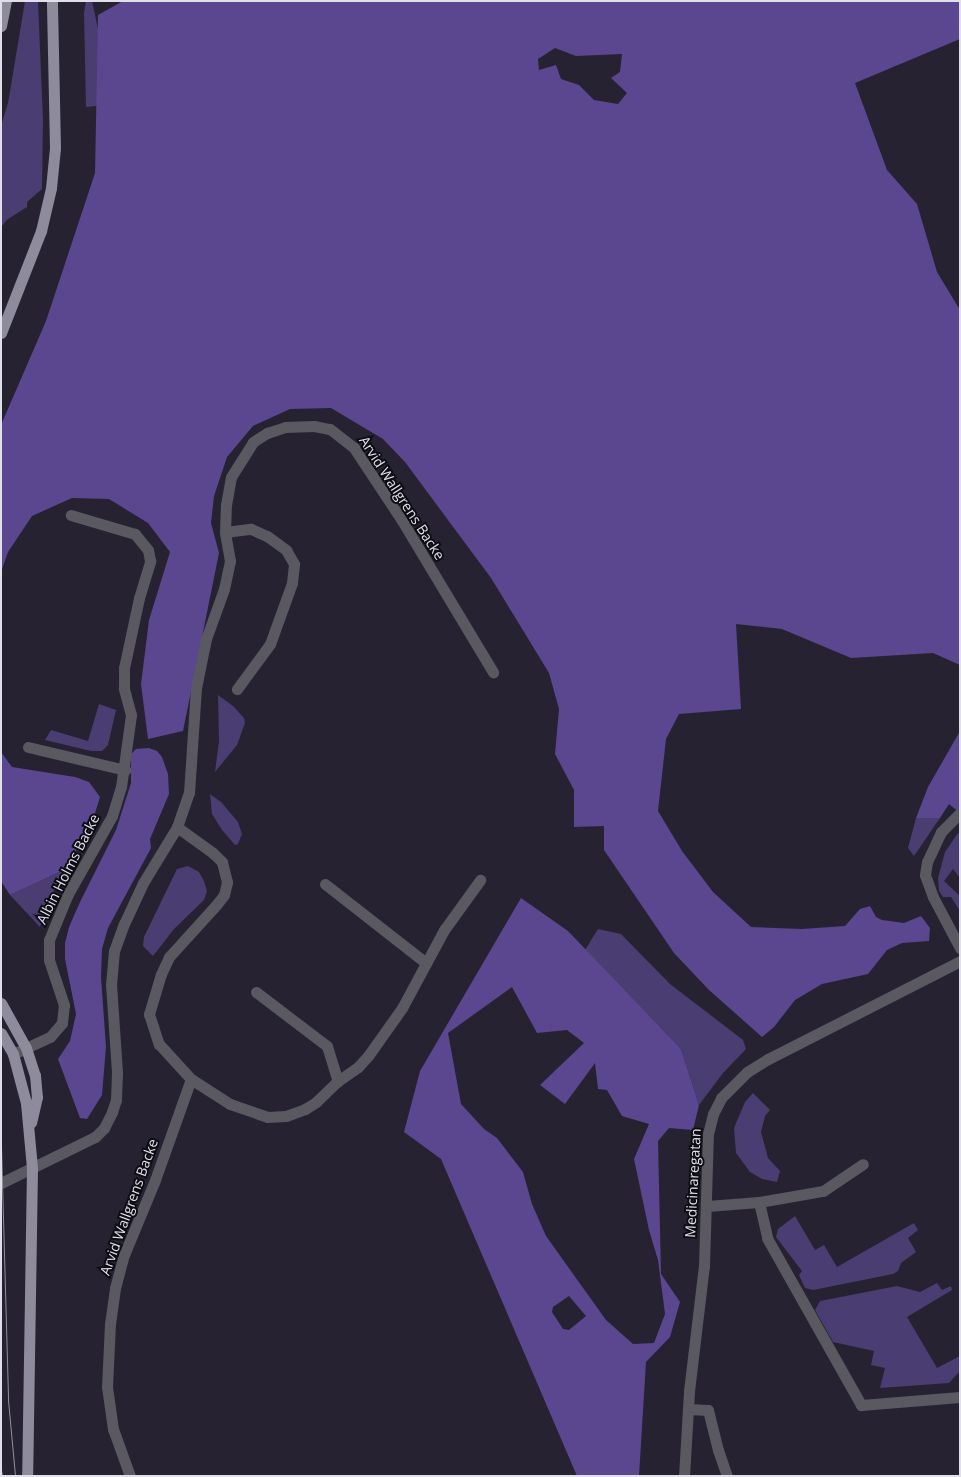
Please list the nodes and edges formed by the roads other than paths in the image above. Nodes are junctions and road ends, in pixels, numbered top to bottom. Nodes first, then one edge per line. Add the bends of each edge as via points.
1 (6, 1) edge
2 (52, 1) edge
3 (1, 26) edge
4 (1, 333) edge
5 (71, 515) dead end
6 (225, 532) junction
7 (493, 672) dead end
8 (237, 689) dead end
9 (28, 747) dead end
10 (125, 770) junction
11 (960, 814) edge
12 (177, 828) junction
13 (480, 880) dead end
14 (325, 884) dead end
15 (960, 948) edge
16 (960, 962) edge
17 (426, 963) junction
18 (256, 992) dead end
19 (1, 1003) edge
20 (1, 1034) edge
21 (26, 1048) junction
22 (12, 1054) junction
23 (191, 1079) junction
24 (338, 1081) junction
25 (30, 1127) junction
26 (863, 1164) dead end
27 (32, 1168) junction
28 (1, 1183) edge
29 (760, 1202) junction
30 (708, 1206) junction
31 (960, 1397) edge
32 (688, 1409) junction
33 (129, 1471) edge
34 (27, 1476) edge
35 (684, 1476) edge
36 (727, 1476) edge

1 - 3 main road
2 - 4 main road via 55,124 51,188 41,231
5 - 10 street, Albin Holms Backe via 135,534 148,550 150,561 124,668 124,688 131,715
6 - 7 street, Arvid Wallgrens Backe via 231,477 253,442 286,427 314,426 330,429 354,448 401,519
6 - 8 street via 251,529 267,536 286,550 294,564 292,583 270,644
6 - 12 street, Arvid Wallgrens Backe via 230,561 224,589 206,639 196,688 189,794
9 - 10 street
10 - 21 street, Albin Holms Backe via 112,816 68,894 49,940 49,960 64,1005 62,1023 50,1037
11 - 15 street via 936,842 925,875 933,897
12 - 23 street via 213,852 222,862 227,882 224,895 169,957 152,998 150,1024 159,1044
12 - 27 street, Arvid Wallgrens Backe via 143,883 114,951 111,985 117,1072 116,1100 112,1112 104,1128 95,1137
13 - 17 street via 444,930
14 - 17 street
16 - 30 street, Medicinaregatan via 768,1059 746,1072 730,1086 713,1114 708,1134
17 - 24 street via 402,1008 368,1056 358,1067
18 - 24 street via 327,1046
19 - 21 main road
20 - 22 main road
21 - 22 street, Albin Holms Backe
21 - 25 main road via 35,1075 37,1097
22 - 25 main road
23 - 24 street via 230,1104 268,1118 286,1116 305,1109
23 - 33 street, Arvid Wallgrens Backe via 155,1180 124,1255 115,1288 110,1324 107,1387 114,1429
25 - 27 main road
26 - 29 street via 823,1191
27 - 28 street, Arvid Wallgrens Backe
27 - 34 main road
29 - 30 street
29 - 31 street via 767,1238 861,1405
30 - 32 street, Medicinaregatan via 701,1305
32 - 35 street, Medicinaregatan
32 - 36 street via 708,1410

